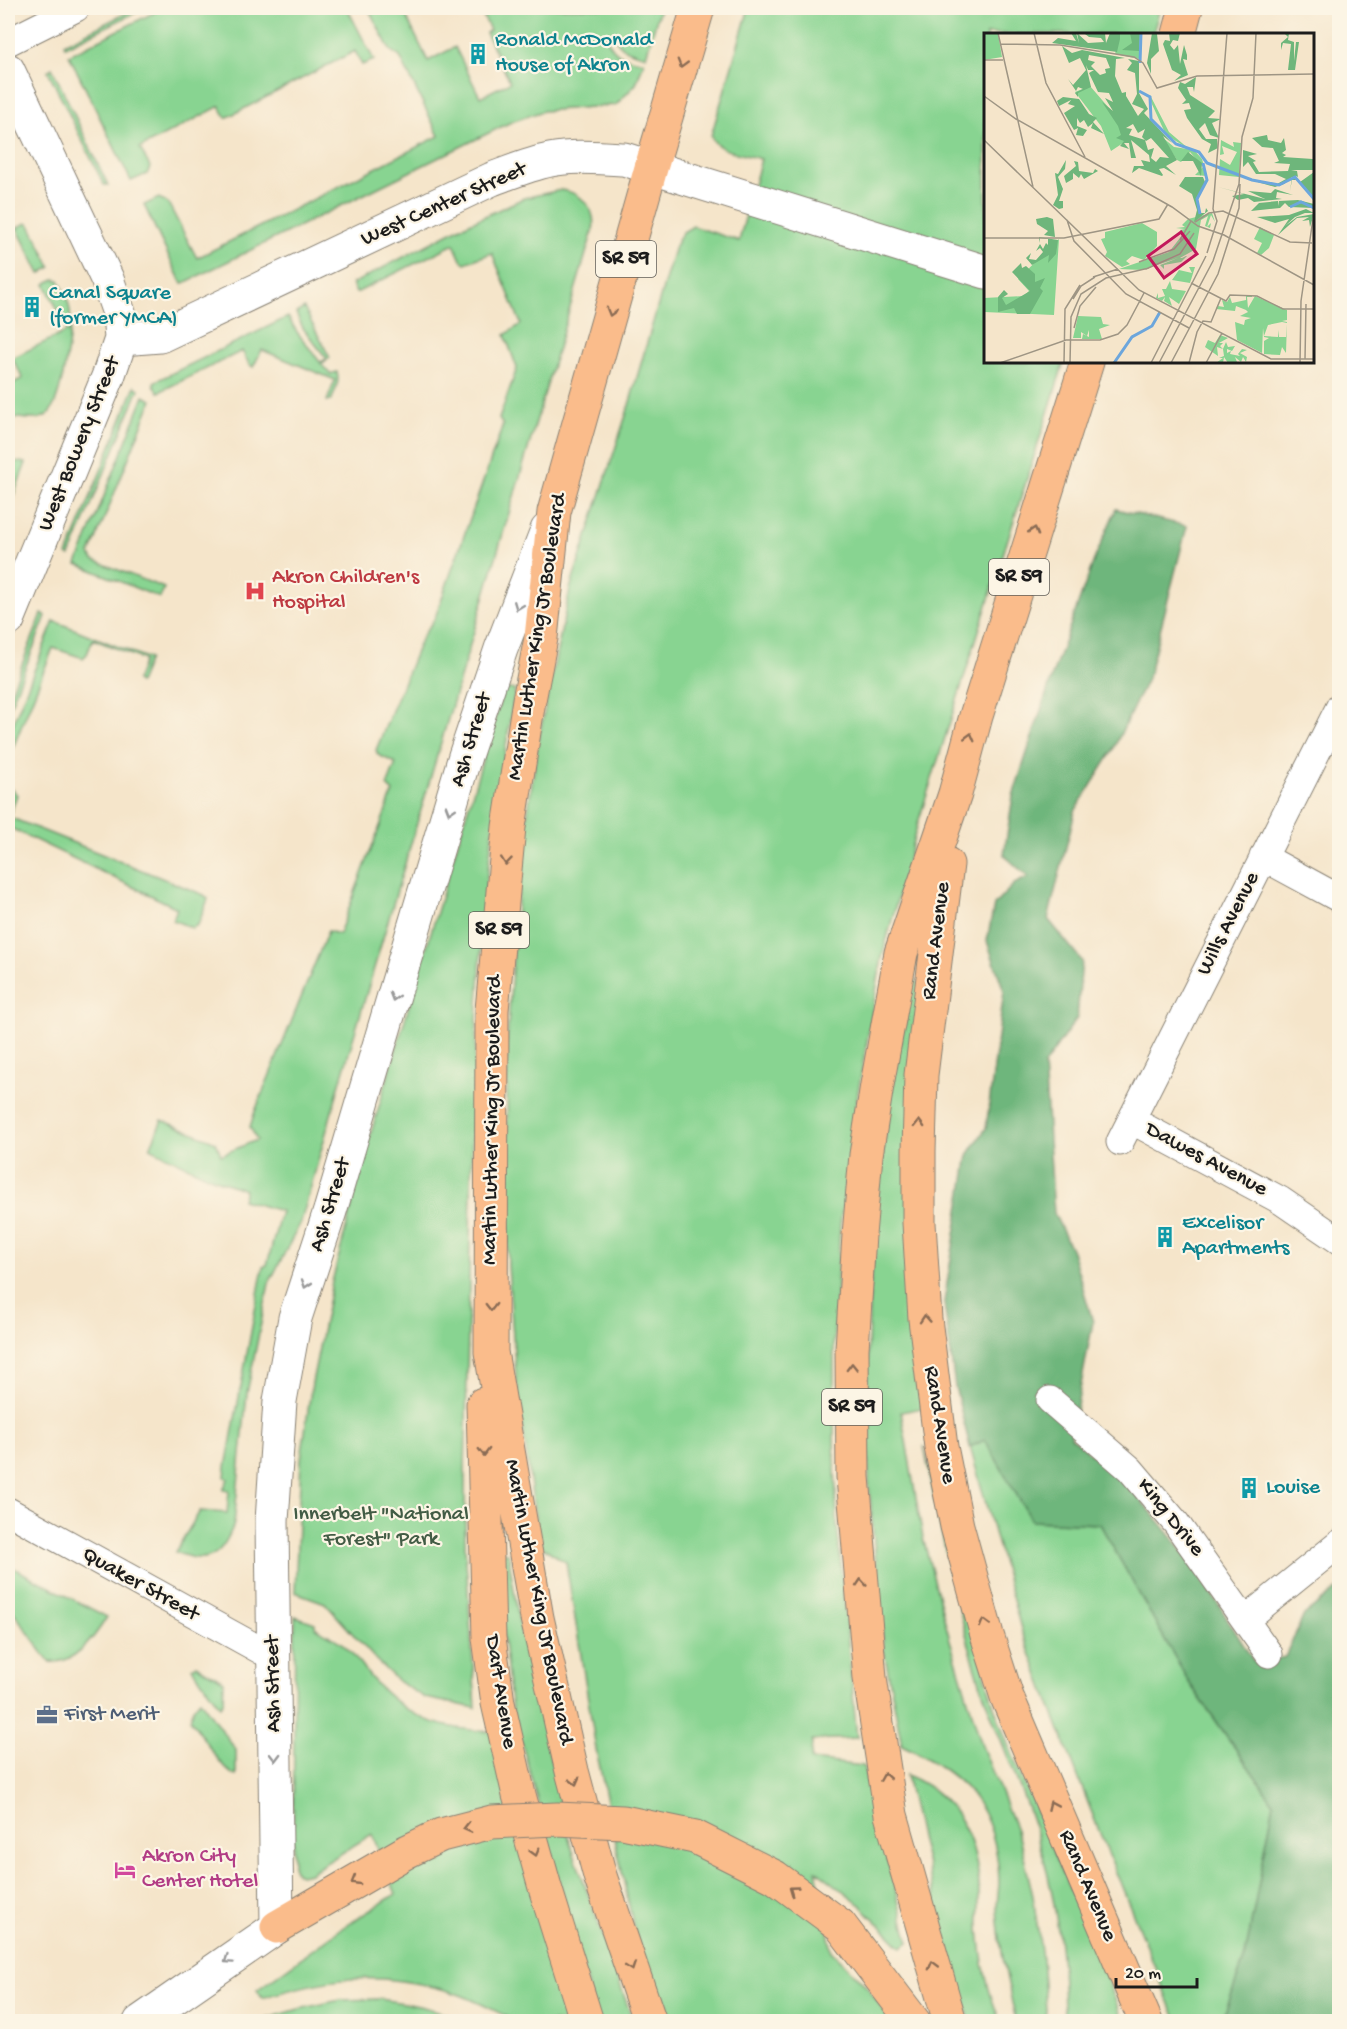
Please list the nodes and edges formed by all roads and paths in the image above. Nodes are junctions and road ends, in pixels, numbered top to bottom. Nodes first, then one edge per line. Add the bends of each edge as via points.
1 (76, 8) edge
2 (698, 8) edge
3 (1186, 8) edge
4 (1179, 33) edge
5 (8, 42) edge
6 (8, 70) edge
7 (651, 168) junction
8 (984, 272) edge
9 (121, 339) junction
10 (1087, 363) edge
11 (554, 512) junction
12 (8, 620) edge
13 (1340, 706) edge
14 (955, 794) junction
15 (1263, 857) junction
16 (1340, 899) edge
17 (1125, 1131) joint
18 (1340, 1241) edge
19 (491, 1352) junction
20 (1050, 1400) dead end
21 (8, 1511) edge
22 (1340, 1544) edge
23 (1245, 1620) junction
24 (1269, 1654) dead end
25 (273, 1657) junction
26 (277, 1927) junction
27 (1143, 2019) edge
28 (140, 2022) edge
29 (586, 2022) edge
30 (650, 2022) edge
31 (914, 2022) edge
32 (950, 2022) edge

1 - 5 street
2 -> 7 main road, Martin Luther King Jr Boulevard / SR 59
3 - 4 main road
6 - 9 street, West Bowery Street via 108,279 119,313
7 - 8 street, West Center Street
7 - 9 street, West Center Street via 624,159 578,157 522,168 160,336
7 -> 11 main road, Martin Luther King Jr Boulevard / SR 59
9 - 12 street, West Bowery Street
14 -> 10 main road, SR 59
11 -> 19 main road, Martin Luther King Jr Boulevard / SR 59 via 542,638 509,827 492,1010
11 -> 25 street, Ash Street via 465,756 330,1211 297,1308 280,1401 272,1521
13 - 15 street, Wills Avenue
27 -> 14 main road, Rand Avenue / SR 59 via 1007,1697 957,1526 939,1436 925,1319 919,1223 920,1108
32 -> 14 main road, SR 59 via 891,1815 870,1678 853,1477 852,1349 866,1155 901,953
15 - 16 street
15 - 17 street, Wills Avenue
17 - 18 street, Dawes Avenue via 1280,1200
19 -> 29 main road, Dart Avenue via 483,1400 489,1638 498,1703 519,1796
19 -> 30 main road, Martin Luther King Jr Boulevard / SR 59 via 537,1618 572,1771 600,1876
20 - 23 street, King Drive via 1130,1469 1176,1523
21 - 25 street, Quaker Street
22 - 23 street
23 - 24 street, King Drive
25 -> 26 street, Ash Street
26 -> 28 street
31 -> 26 main road, bridge via 840,1925 775,1877 695,1837 623,1822 492,1822 441,1835

